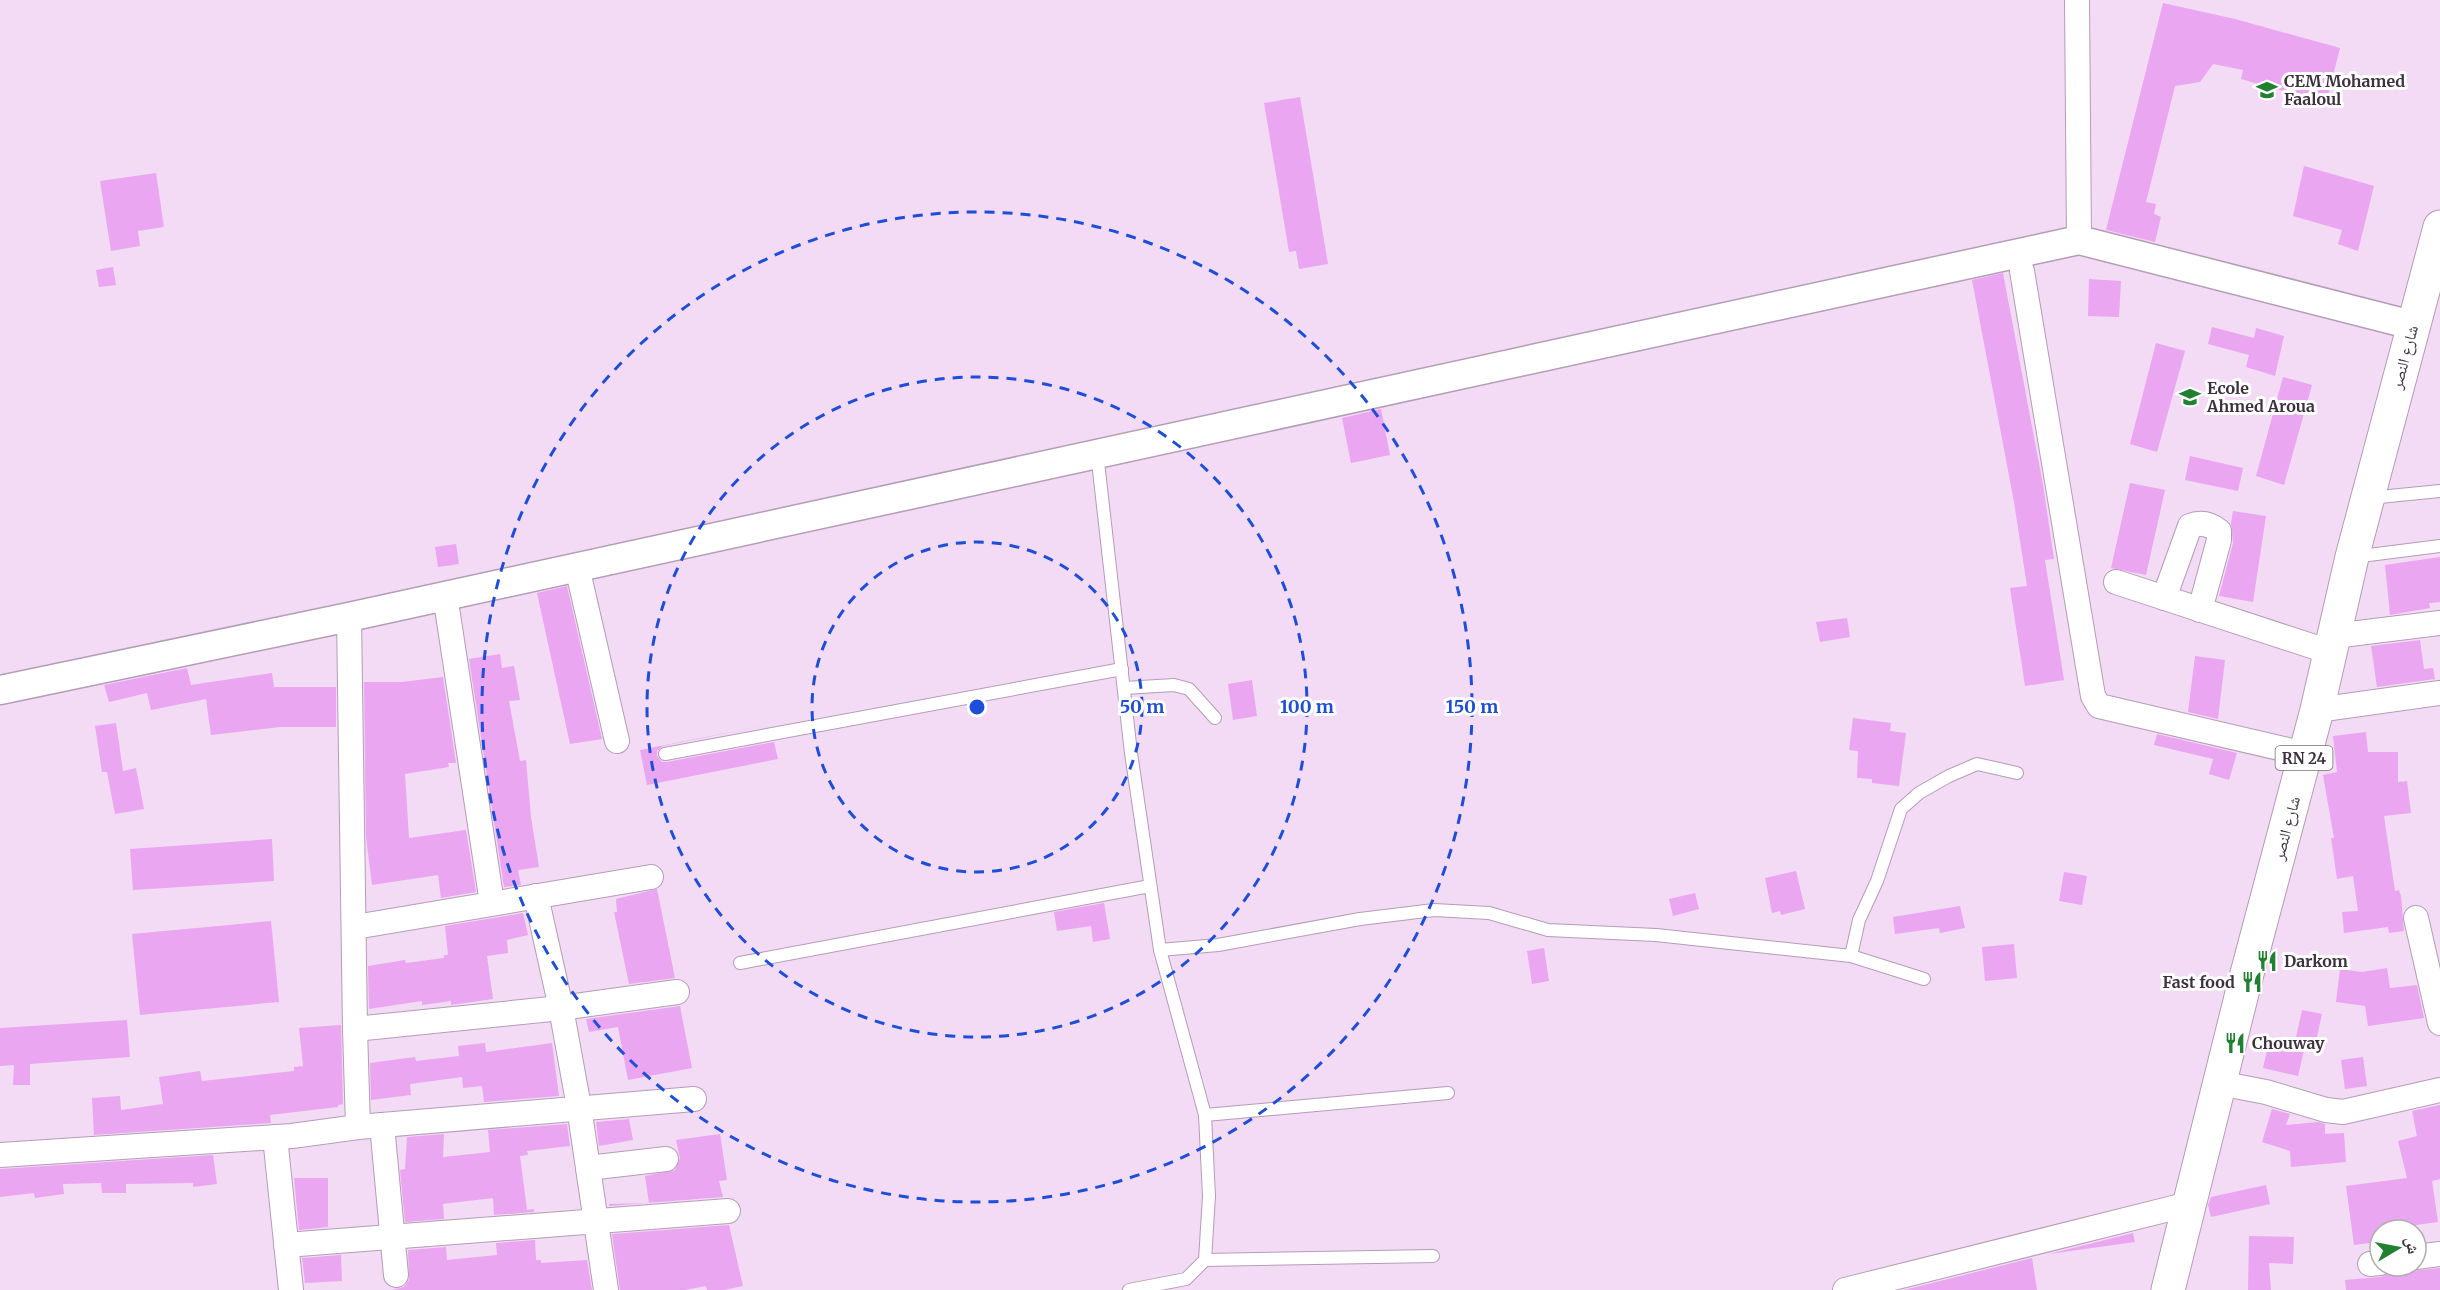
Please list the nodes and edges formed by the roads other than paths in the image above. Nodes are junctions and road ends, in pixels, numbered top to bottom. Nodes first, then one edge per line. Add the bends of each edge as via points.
1 (2077, 0) edge
2 (2440, 227) edge
3 (2079, 240) junction
4 (2022, 271) dead end
5 (2412, 325) junction
6 (1097, 453) junction
7 (2440, 491) edge
8 (2367, 499) junction
9 (2440, 546) edge
10 (2352, 557) junction
11 (577, 567) junction
12 (2116, 582) dead end
13 (445, 595) junction
14 (2164, 598) junction
15 (2200, 610) junction
16 (349, 617) junction
17 (2440, 624) edge
18 (2332, 644) junction
19 (1122, 669) junction
20 (1124, 688) junction
21 (0, 690) edge
22 (2440, 693) edge
23 (2317, 710) junction
24 (1215, 718) dead end
25 (617, 741) dead end
26 (665, 754) dead end
27 (2305, 754) junction
28 (2017, 773) dead end
29 (651, 877) dead end
30 (1150, 886) junction
31 (536, 896) junction
32 (492, 903) junction
33 (2416, 918) dead end
34 (355, 927) junction
35 (1160, 950) junction
36 (1851, 956) junction
37 (740, 963) dead end
38 (1924, 979) dead end
39 (677, 992) dead end
40 (561, 1008) junction
41 (2440, 1023) edge
42 (355, 1029) junction
43 (2219, 1083) junction
44 (2440, 1090) edge
45 (1448, 1094) dead end
46 (694, 1099) dead end
47 (579, 1107) junction
48 (1205, 1115) junction
49 (382, 1125) junction
50 (358, 1127) junction
51 (275, 1137) junction
52 (0, 1155) edge
53 (666, 1159) dead end
54 (588, 1168) junction
55 (2189, 1204) junction
56 (728, 1211) dead end
57 (596, 1220) junction
58 (393, 1236) junction
59 (286, 1245) junction
60 (1433, 1256) dead end
61 (1205, 1260) junction
62 (396, 1275) dead end
63 (291, 1290) edge
64 (606, 1290) edge
65 (1129, 1290) edge
66 (1845, 1290) edge
67 (2168, 1290) edge

1 - 3 street
2 - 5 main road, شارع النصر / RN 24
3 - 5 street
3 - 6 street
4 - 27 street via 2093,696 2099,706
5 - 8 main road, شارع النصر / RN 24
6 - 11 street
6 - 19 lane
7 - 8 lane
8 - 10 main road, شارع النصر / RN 24
9 - 10 lane
10 - 18 main road, شارع النصر / RN 24
11 - 13 street
11 - 25 street
12 - 14 street
13 - 16 street
13 - 32 street
14 - 15 street
14 - 15 street via 2190,526 2198,523 2213,527 2219,531 2219,540
15 - 18 street
16 - 21 street
16 - 34 street
17 - 18 street
18 - 23 main road, شارع النصر / RN 24
19 - 20 lane
19 - 26 lane
20 - 24 lane via 1174,685 1190,689
20 - 30 lane
22 - 23 street
23 - 27 main road, شارع النصر / RN 24
27 - 43 main road, شارع النصر / RN 24
28 - 36 lane via 1977,764 1919,793 1901,809 1859,921
29 - 31 street
30 - 35 lane
30 - 37 lane
31 - 32 street
31 - 40 street
32 - 34 street
33 - 41 street
34 - 42 street
35 - 36 lane via 1218,945 1434,909 1489,913 1548,930 1656,935
35 - 48 lane
36 - 38 lane
39 - 40 street
40 - 42 street
40 - 47 street
42 - 50 street
43 - 44 street via 2343,1112
43 - 55 main road, شارع النصر / RN 24
45 - 48 lane
46 - 47 street
47 - 49 street
47 - 54 street
48 - 61 lane via 1209,1196
49 - 50 street
49 - 58 street
50 - 51 street
51 - 52 street
51 - 59 street
53 - 54 street
54 - 57 street
55 - 66 street
55 - 67 main road, شارع النصر / RN 24
56 - 57 street
57 - 58 street
57 - 64 street
58 - 59 street
58 - 62 street
59 - 63 street
60 - 61 lane
61 - 65 lane via 1186,1279

